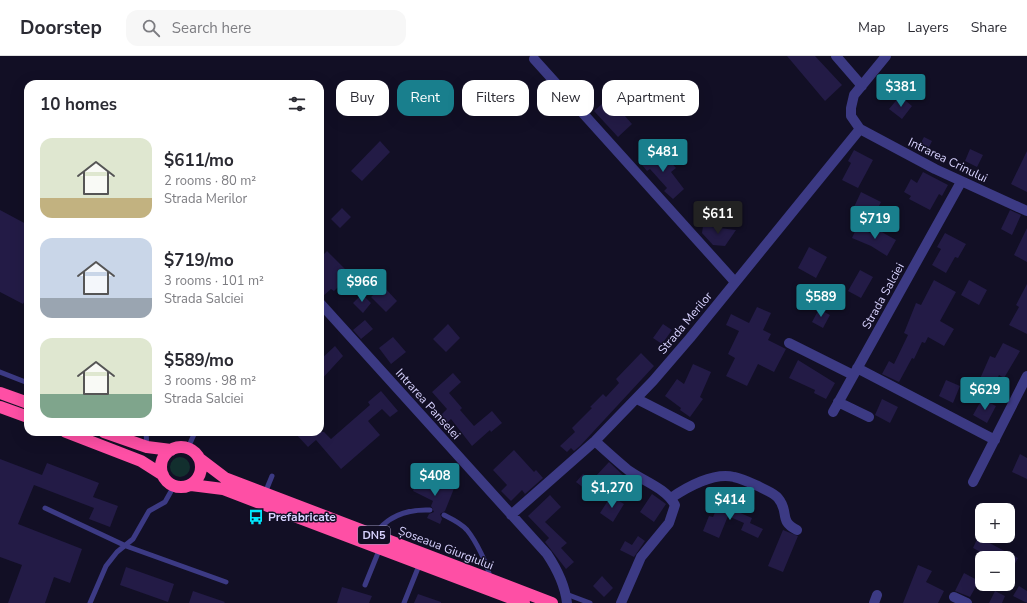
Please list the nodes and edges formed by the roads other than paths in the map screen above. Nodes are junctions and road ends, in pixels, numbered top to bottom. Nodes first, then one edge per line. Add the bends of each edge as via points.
1 (836, 56) edge
2 (886, 56) edge
3 (534, 59) dead end
4 (862, 86) junction
5 (860, 129) junction
6 (961, 182) junction
7 (1027, 211) edge
8 (735, 282) junction
9 (324, 307) edge
10 (789, 343) dead end
11 (855, 371) junction
12 (0, 372) edge
13 (1027, 376) edge
14 (24, 381) edge
15 (0, 393) edge
16 (636, 399) junction
17 (24, 402) edge
18 (838, 402) junction
19 (0, 407) edge
20 (833, 412) dead end
21 (24, 416) edge
22 (869, 417) dead end
23 (690, 426) dead end
24 (77, 436) edge
25 (115, 436) edge
26 (146, 436) edge
27 (193, 436) edge
28 (995, 440) junction
29 (595, 441) junction
30 (147, 447) junction
31 (188, 448) junction
32 (171, 450) junction
33 (200, 459) junction
34 (163, 475) junction
35 (272, 476) dead end
36 (973, 482) dead end
37 (191, 485) junction
38 (174, 486) junction
39 (265, 493) junction
40 (671, 498) junction
41 (46, 508) dead end
42 (430, 510) dead end
43 (444, 515) dead end
44 (511, 515) junction
45 (797, 530) dead end
46 (375, 535) junction
47 (126, 546) junction
48 (380, 548) junction
49 (420, 563) junction
50 (490, 579) junction
51 (226, 582) dead end
52 (364, 586) dead end
53 (954, 597) dead end
54 (566, 599) edge
55 (90, 603) edge
56 (404, 603) edge
57 (524, 603) edge
58 (552, 603) edge
59 (590, 603) edge
60 (621, 603) edge
61 (966, 603) edge

1 - 4 street
2 - 4 street
3 - 8 street
4 - 5 street via 854,95 851,108 851,116
5 - 6 street, Intrarea Crinului
5 - 8 street, Strada Merilor
6 - 7 street, Intrarea Crinului
6 - 11 street, Strada Salciei
8 - 16 street, Strada Merilor
9 - 44 street, Intrarea Panselei
10 - 11 street
11 - 18 street, Strada Salciei
11 - 28 street
12 - 14 lane
13 - 28 street
15 - 17 highway
16 - 23 street
16 - 29 street, Strada Merilor
18 - 20 street, Strada Salciei
18 - 22 street
19 - 21 highway
24 - 34 highway via 141,460
25 - 30 highway
26 - 30 lane
27 - 31 lane
28 - 36 street
29 - 40 street via 630,471
29 - 44 street, Strada Merilor
30 - 32 highway
31 - 32 highway via 178,447
31 - 33 highway, Șoseaua Giurgiului / DN5
32 - 34 highway via 163,458
33 - 37 highway via 201,471
33 - 39 highway, Șoseaua Giurgiului / DN5 via 225,478
34 - 38 highway
35 - 39 lane
37 - 38 highway, Șoseaua Giurgiului / DN5
37 - 48 highway, Șoseaua Giurgiului / DN5 via 223,489
38 - 47 lane via 165,502 149,510 133,539
39 - 46 highway, Șoseaua Giurgiului / DN5
40 - 45 street via 703,482 733,476 746,480 778,498 788,526
40 - 60 street via 675,505 669,523 641,557
41 - 47 lane
42 - 46 lane via 411,510 388,520
43 - 50 lane via 467,530 486,563
44 - 54 street, Intrarea Panselei via 555,566
46 - 50 highway, Șoseaua Giurgiului / DN5
47 - 51 lane
47 - 55 lane via 117,552 106,566
48 - 49 highway, Șoseaua Giurgiului / DN5
48 - 52 lane
49 - 56 lane
49 - 57 highway, Șoseaua Giurgiului / DN5
50 - 58 highway, Șoseaua Giurgiului / DN5
53 - 61 street
54 - 59 lane

